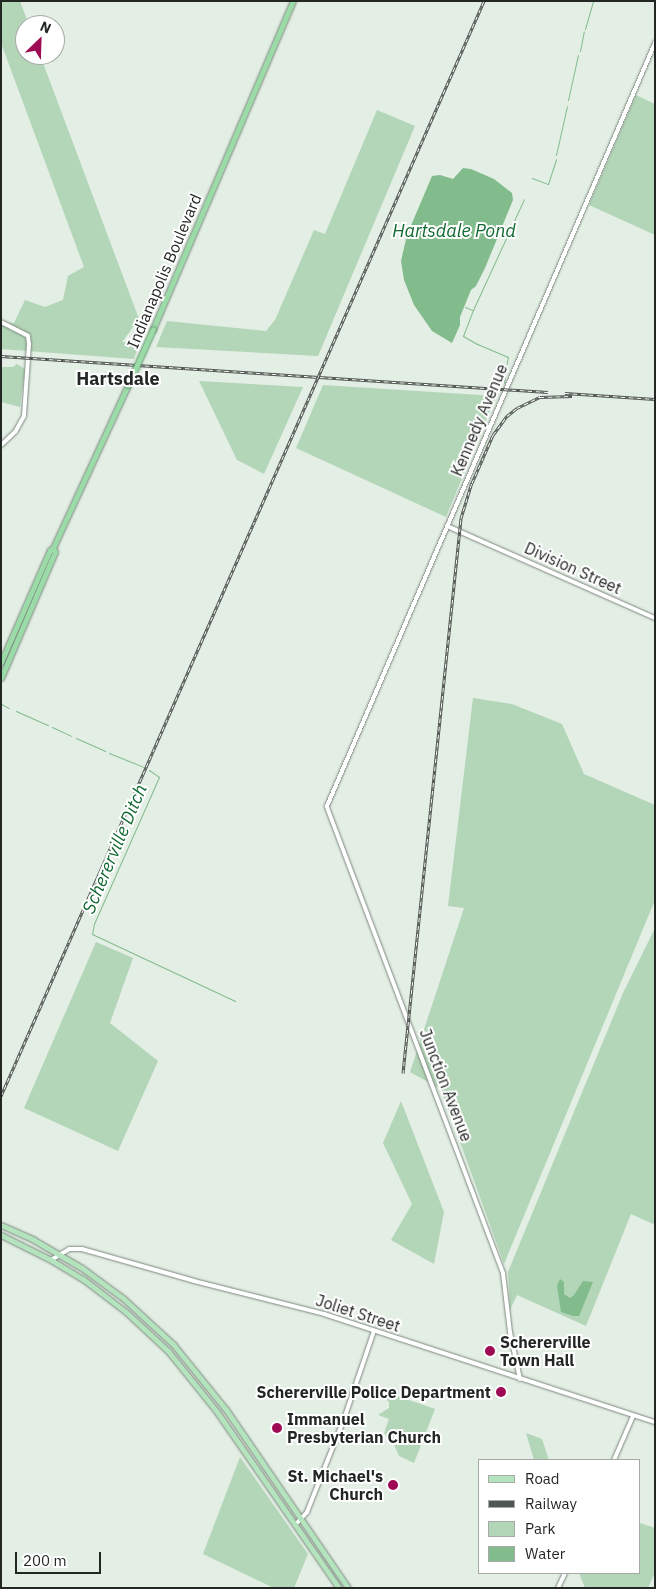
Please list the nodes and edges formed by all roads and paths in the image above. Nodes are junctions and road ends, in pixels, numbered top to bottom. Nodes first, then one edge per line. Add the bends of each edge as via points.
1 (293, 1) edge
2 (655, 44) edge
3 (1, 322) edge
4 (1, 445) edge
5 (447, 526) junction
6 (54, 548) junction
7 (655, 618) edge
8 (1, 662) edge
9 (1, 678) edge
10 (327, 806) joint
11 (1, 1225) edge
12 (1, 1235) edge
13 (60, 1254) junction
14 (51, 1260) junction
15 (374, 1331) junction
16 (520, 1379) junction
17 (633, 1416) junction
18 (655, 1422) edge
19 (614, 1459) edge
20 (302, 1518) junction
21 (295, 1524) junction
22 (564, 1574) edge
23 (339, 1588) edge
24 (348, 1588) edge
25 (558, 1588) edge

1 - 6 highway, Indianapolis Boulevard, bridge via 153,329
2 - 5 street, Kennedy Avenue
3 - 4 street via 28,336 24,414 16,432
5 - 7 street, Division Street
5 - 10 street, Kennedy Avenue
6 - 8 highway, Indianapolis Boulevard via 50,550
6 - 9 highway, Indianapolis Boulevard
10 - 16 street, Junction Avenue via 503,1273
11 - 13 main road
12 - 14 main road
13 - 14 street, Joliet Street
13 - 15 street, Joliet Street via 69,1249 82,1249 324,1314
13 - 20 main road via 124,1299 184,1356
14 - 21 main road via 111,1300 168,1351 217,1412
15 - 16 street, Joliet Street
15 - 20 street via 344,1419
16 - 17 street, Joliet Street
17 - 18 street, Joliet Street
17 - 19 street
20 - 21 street
20 - 24 main road
21 - 23 main road
22 - 25 street

